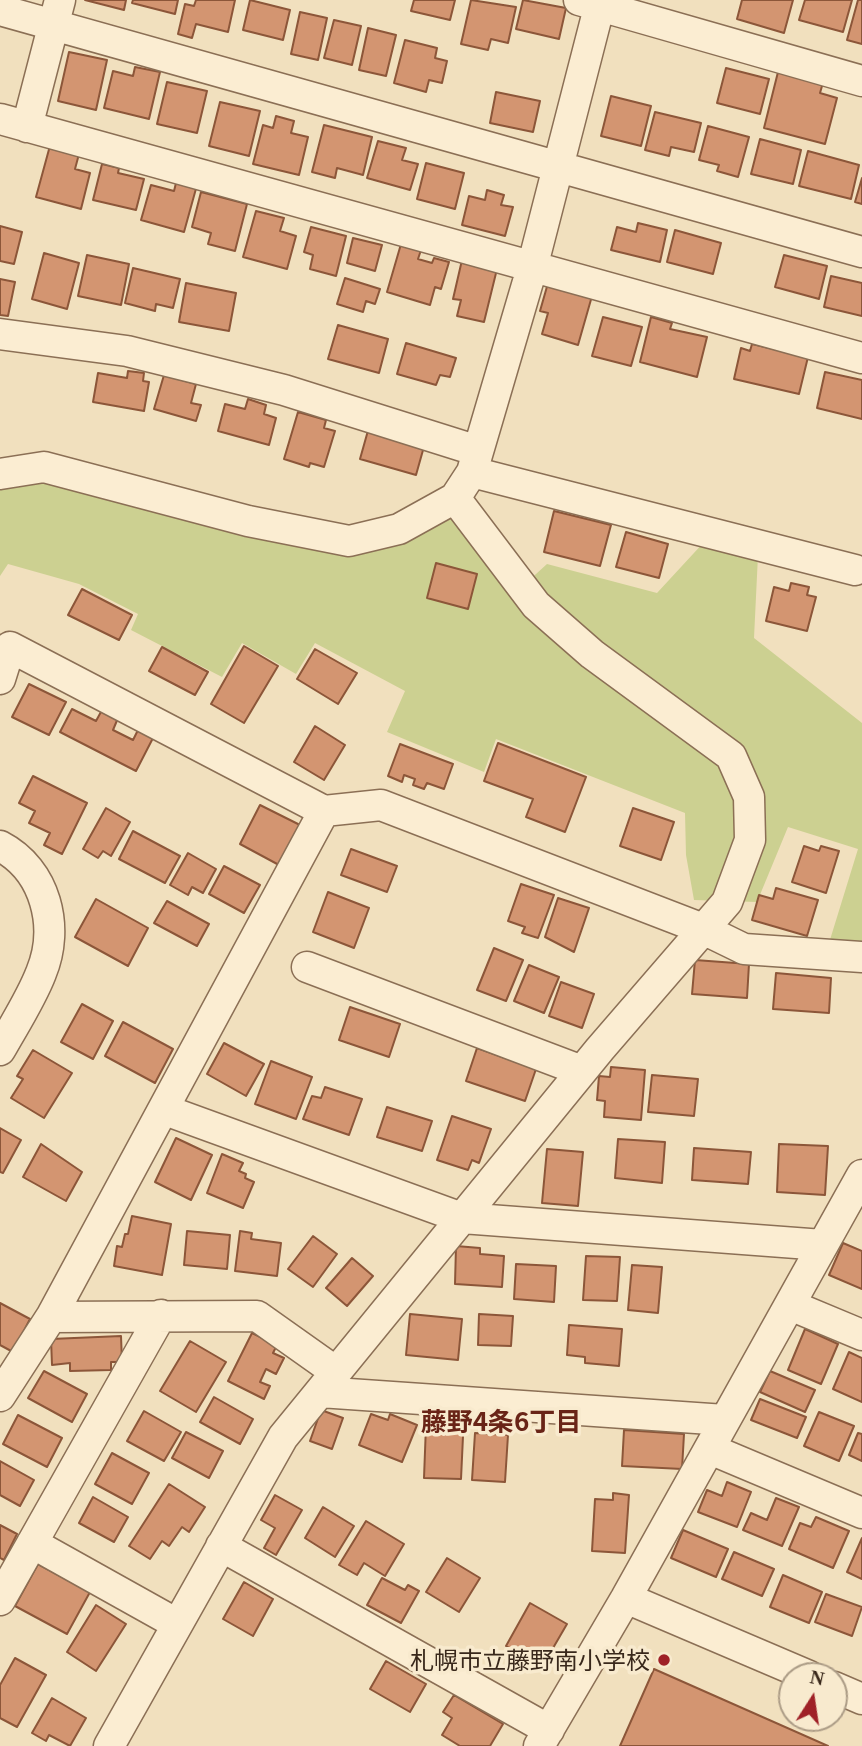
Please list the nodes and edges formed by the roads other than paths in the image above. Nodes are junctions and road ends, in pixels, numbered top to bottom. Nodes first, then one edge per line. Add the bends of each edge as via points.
1 (593, 2) edge
2 (0, 10) edge
3 (57, 13) edge
4 (862, 81) edge
5 (14, 123) edge
6 (558, 169) junction
7 (862, 252) edge
8 (532, 268) junction
9 (0, 334) edge
10 (862, 358) edge
11 (475, 462) junction
12 (0, 474) edge
13 (455, 498) junction
14 (855, 570) dead end
15 (0, 679) edge
16 (324, 811) junction
17 (0, 846) edge
18 (703, 929) junction
19 (862, 957) edge
20 (307, 967) dead end
21 (9, 1011) edge
22 (0, 1050) edge
23 (582, 1071) junction
24 (165, 1110) junction
25 (862, 1175) edge
26 (462, 1218) junction
27 (823, 1245) junction
28 (790, 1305) junction
29 (161, 1315) junction
30 (51, 1317) junction
31 (862, 1335) edge
32 (328, 1382) junction
33 (0, 1396) edge
34 (725, 1420) junction
35 (710, 1449) junction
36 (862, 1513) edge
37 (32, 1543) junction
38 (221, 1546) junction
39 (626, 1598) junction
40 (0, 1600) edge
41 (177, 1624) junction
42 (778, 1663) edge
43 (544, 1738) edge
44 (108, 1746) edge

1 - 4 street
1 - 6 street
2 - 3 street
3 - 5 street
3 - 6 street
5 - 8 street
6 - 7 street
6 - 8 street
8 - 10 street
8 - 11 street
9 - 11 street via 127,351 284,390
11 - 13 street
11 - 14 street
12 - 13 street via 44,467 248,521 349,541 399,530
13 - 18 street via 536,605 592,654 731,756 749,797 750,840 727,902
15 - 16 street via 10,647
16 - 18 street via 382,805
16 - 24 street
17 - 21 street via 38,880 51,921 42,971
18 - 19 street via 744,949
18 - 23 street
20 - 23 street
21 - 22 street
23 - 26 street
24 - 26 street
24 - 30 street
25 - 27 street
26 - 27 street
26 - 32 street
27 - 28 street
28 - 31 street
28 - 34 street
29 - 30 street
29 - 32 street via 257,1316
29 - 37 street
30 - 33 street
32 - 34 street
32 - 38 street via 284,1437
34 - 35 street
35 - 36 street
35 - 39 street
37 - 40 street
37 - 41 street
38 - 41 street
38 - 43 street
39 - 42 street
39 - 43 street
41 - 44 street

